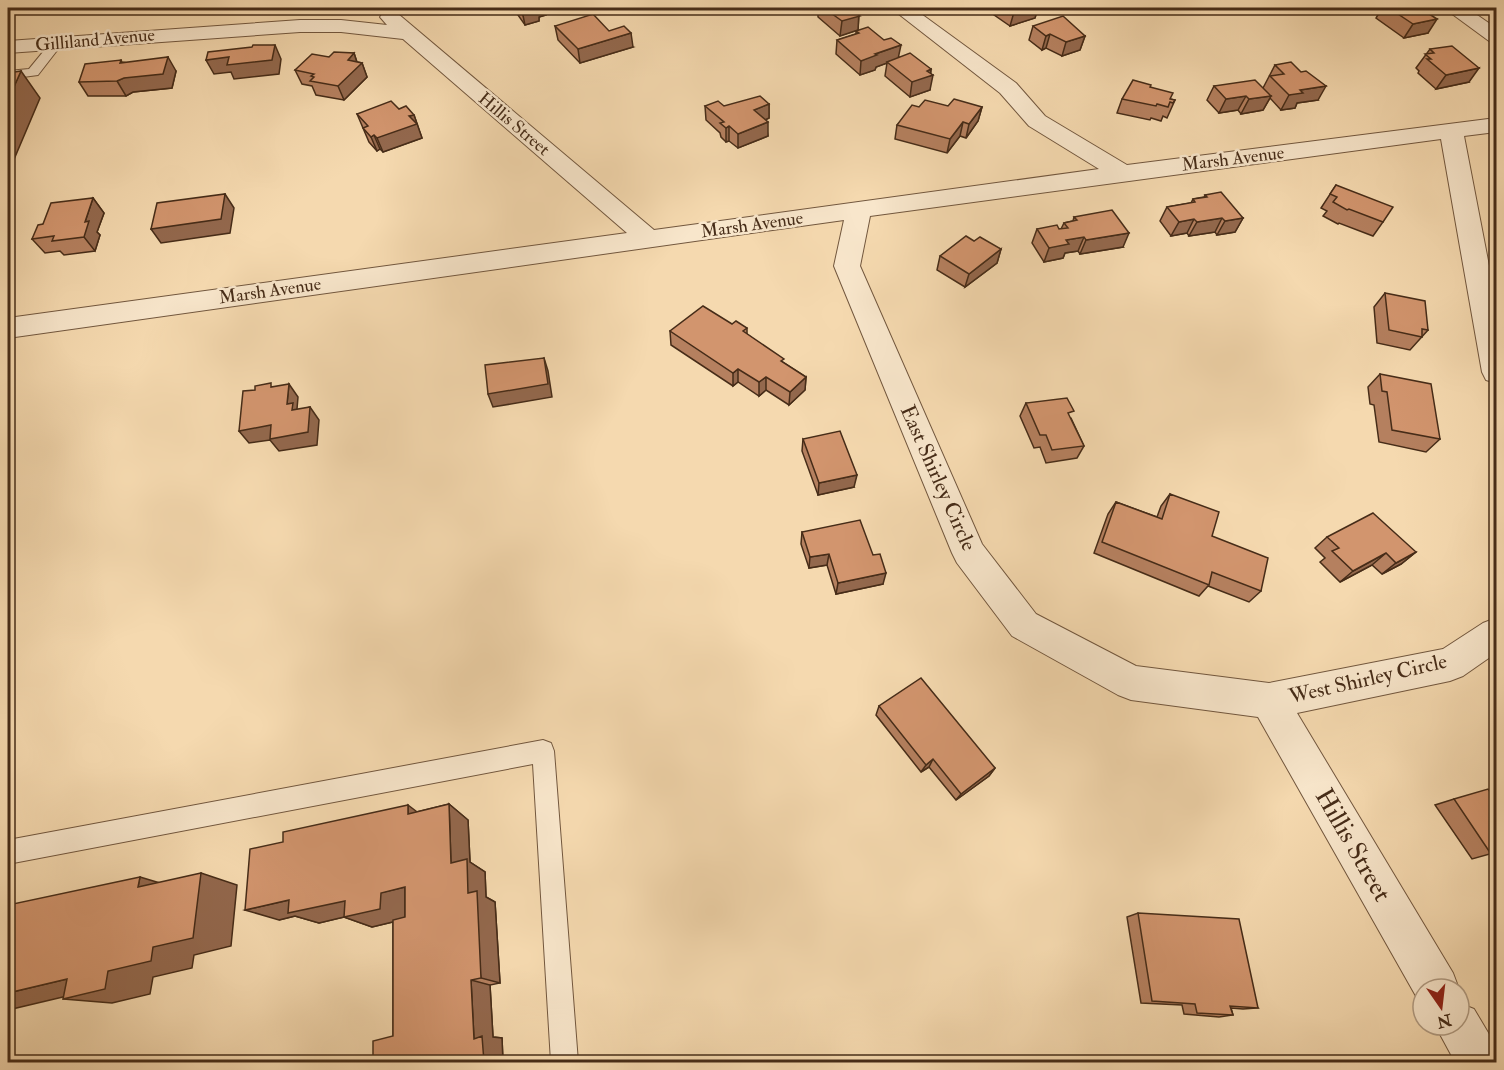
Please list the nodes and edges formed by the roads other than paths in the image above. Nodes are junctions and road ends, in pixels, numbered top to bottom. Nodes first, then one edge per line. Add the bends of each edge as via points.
1 (380, 8) edge
2 (901, 8) edge
3 (1454, 8) edge
4 (236, 12) dead end
5 (182, 33) junction
6 (406, 33) junction
7 (1497, 37) edge
8 (56, 44) junction
9 (8, 47) edge
10 (8, 75) edge
11 (1497, 125) edge
12 (1451, 131) junction
13 (1123, 173) junction
14 (859, 210) junction
15 (649, 239) junction
16 (8, 328) edge
17 (1497, 372) edge
18 (1497, 634) edge
19 (1269, 701) junction
20 (8, 852) edge
21 (1430, 977) edge
22 (1465, 1037) edge
23 (565, 1062) edge
24 (1480, 1062) edge

1 - 6 street, Hillis Street
2 - 13 street via 1008,88 1037,121
3 - 7 street
4 - 5 street, Gilliland Avenue
5 - 6 street, Gilliland Avenue via 341,26
5 - 8 street, Gilliland Avenue
6 - 15 street, Hillis Street
8 - 9 street, Gilliland Avenue
8 - 10 lane via 33,72
11 - 12 street, Marsh Avenue
12 - 13 street, Marsh Avenue
12 - 17 street
13 - 14 street, Marsh Avenue
14 - 15 street, Marsh Avenue
14 - 19 street, East Shirley Circle via 847,266 969,553 1024,625 1131,683
15 - 16 street, Marsh Avenue
18 - 19 street, West Shirley Circle via 1450,664
19 - 21 street, Hillis Street
20 - 23 lane via 543,752
22 - 24 street

